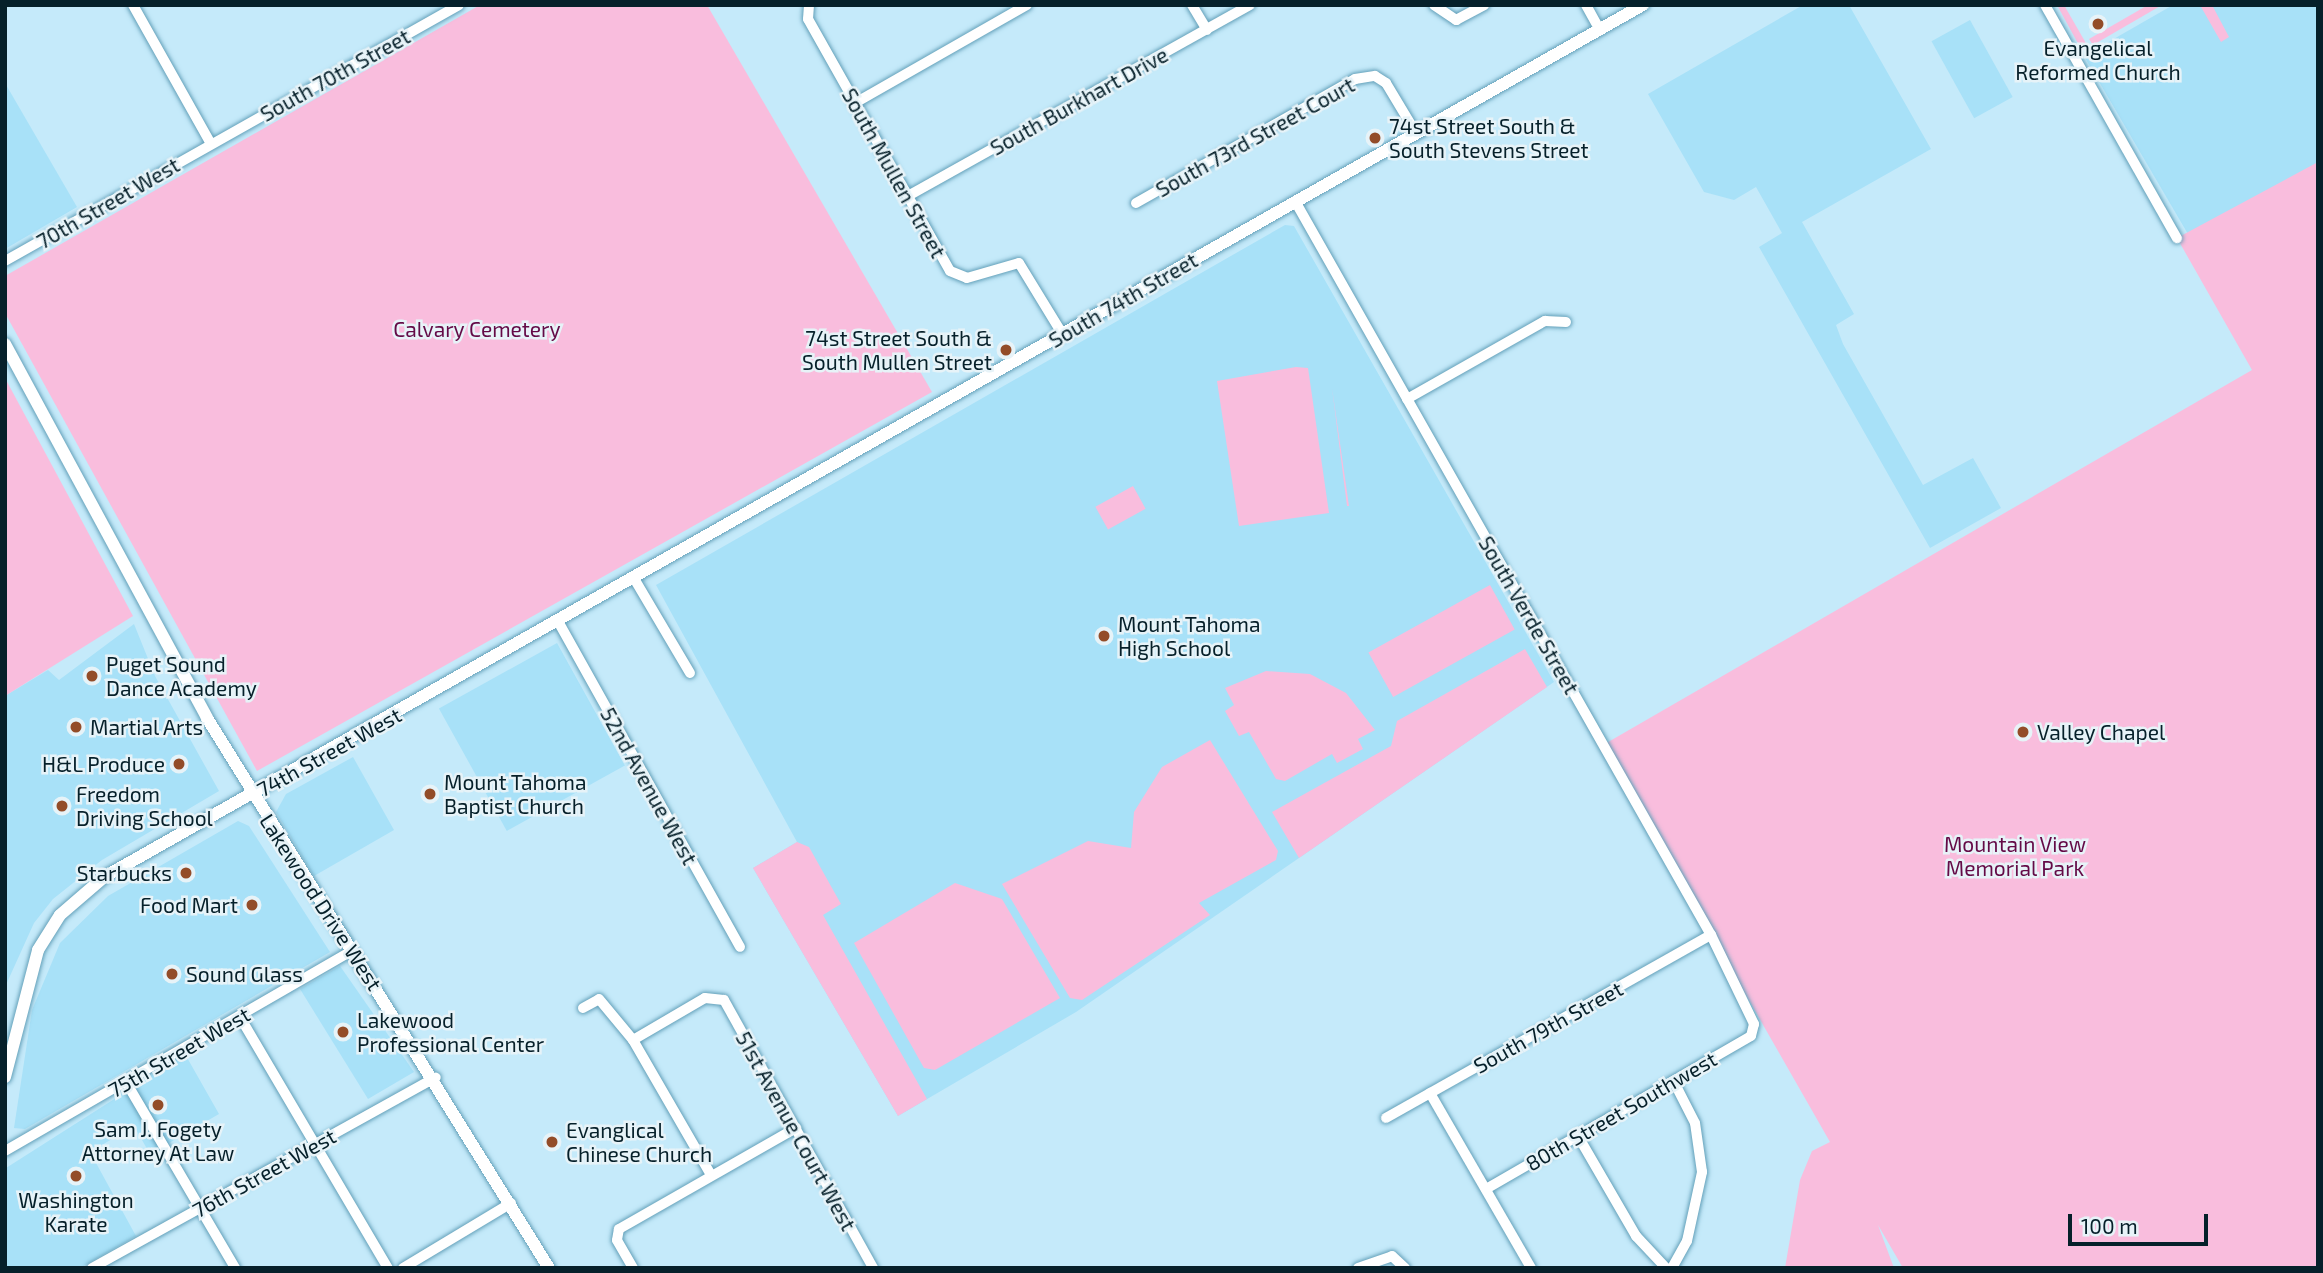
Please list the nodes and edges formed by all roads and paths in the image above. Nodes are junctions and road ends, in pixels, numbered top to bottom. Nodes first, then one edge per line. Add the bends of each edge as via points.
1 (133, 5) edge
2 (1027, 5) edge
3 (1192, 5) edge
4 (1250, 5) edge
5 (1434, 5) edge
6 (1484, 5) edge
7 (1586, 5) edge
8 (1643, 5) edge
9 (2045, 5) edge
10 (456, 6) edge
11 (808, 7) edge
12 (1207, 30) junction
13 (1600, 30) junction
14 (855, 103) junction
15 (1416, 133) junction
16 (211, 144) junction
17 (908, 196) junction
18 (1295, 201) junction
19 (1136, 203) dead end
20 (2177, 238) dead end
21 (5, 261) edge
22 (1566, 322) dead end
23 (1063, 335) junction
24 (5, 344) edge
25 (1407, 399) junction
26 (635, 580) junction
27 (604, 598) joint
28 (559, 623) junction
29 (690, 673) dead end
30 (252, 794) junction
31 (1711, 935) junction
32 (740, 947) dead end
33 (352, 951) junction
34 (583, 1008) dead end
35 (240, 1017) junction
36 (1755, 1031) joint
37 (634, 1040) junction
38 (5, 1077) edge
39 (436, 1077) junction
40 (126, 1082) junction
41 (1674, 1082) junction
42 (1430, 1093) junction
43 (1386, 1118) dead end
44 (796, 1128) junction
45 (1578, 1136) junction
46 (315, 1144) junction
47 (5, 1151) edge
48 (711, 1175) junction
49 (1486, 1189) junction
50 (511, 1203) junction
51 (200, 1209) junction
52 (92, 1268) edge
53 (235, 1268) edge
54 (388, 1268) edge
55 (403, 1268) edge
56 (549, 1268) edge
57 (634, 1268) edge
58 (873, 1268) edge
59 (1358, 1268) edge
60 (1405, 1268) edge
61 (1531, 1268) edge
62 (1666, 1268) edge
63 (1672, 1268) edge

1 - 16 street
2 - 14 street
3 - 12 street
4 - 12 street, South Burkhart Drive
5 - 6 street via 1456,20
7 - 13 street
8 - 13 main road, South 74th Street
9 - 20 street
10 - 16 street, South 70th Street
11 - 14 street, South Mullen Street
12 - 17 street, South Burkhart Drive
13 - 15 main road, South 74th Street
14 - 17 street, South Mullen Street
15 - 18 main road, South 74th Street
15 - 19 street, South 73rd Street Court via 1392,89 1375,76 1347,83
16 - 21 street, 70th Street West
17 - 23 street, South Mullen Street via 950,271 967,278 1018,263
18 - 23 main road, South 74th Street
18 - 25 street, South Verde Street
22 - 25 street via 1545,321
23 - 26 main road, South 74th Street
24 - 30 main road, Lakewood Drive West
25 - 31 street, South Verde Street
26 - 27 main road, South 74th Street
26 - 29 street
27 - 28 main road, 74th Street West
28 - 30 main road, 74th Street West
28 - 32 street, 52nd Avenue West
30 - 33 main road, Lakewood Drive West
30 - 38 main road, 74th Street West via 104,877 60,915 29,972
31 - 36 street, South Verde Street
31 - 42 street, South 79th Street
33 - 35 street, 75th Street West
33 - 39 main road, Lakewood Drive West
34 - 37 street via 598,999
35 - 40 street, 75th Street West
35 - 46 street
36 - 41 street, 80th Street Southwest
37 - 44 street, 51st Avenue Court West via 718,996
37 - 48 street
39 - 46 street, 76th Street West
39 - 50 main road, Lakewood Drive West
40 - 47 street, 75th Street West
40 - 51 street
41 - 45 street, 80th Street Southwest
41 - 63 street via 1695,1123 1702,1172 1687,1241
42 - 43 street, South 79th Street
42 - 49 street
44 - 48 street
44 - 58 street, 51st Avenue Court West
45 - 49 street, 80th Street Southwest
45 - 62 street via 1636,1236
46 - 51 street, 76th Street West
46 - 54 street
48 - 57 street via 616,1234
49 - 61 street
50 - 55 street
50 - 56 main road, Lakewood Drive West
51 - 52 street, 76th Street West
51 - 53 street
59 - 60 street via 1392,1256

